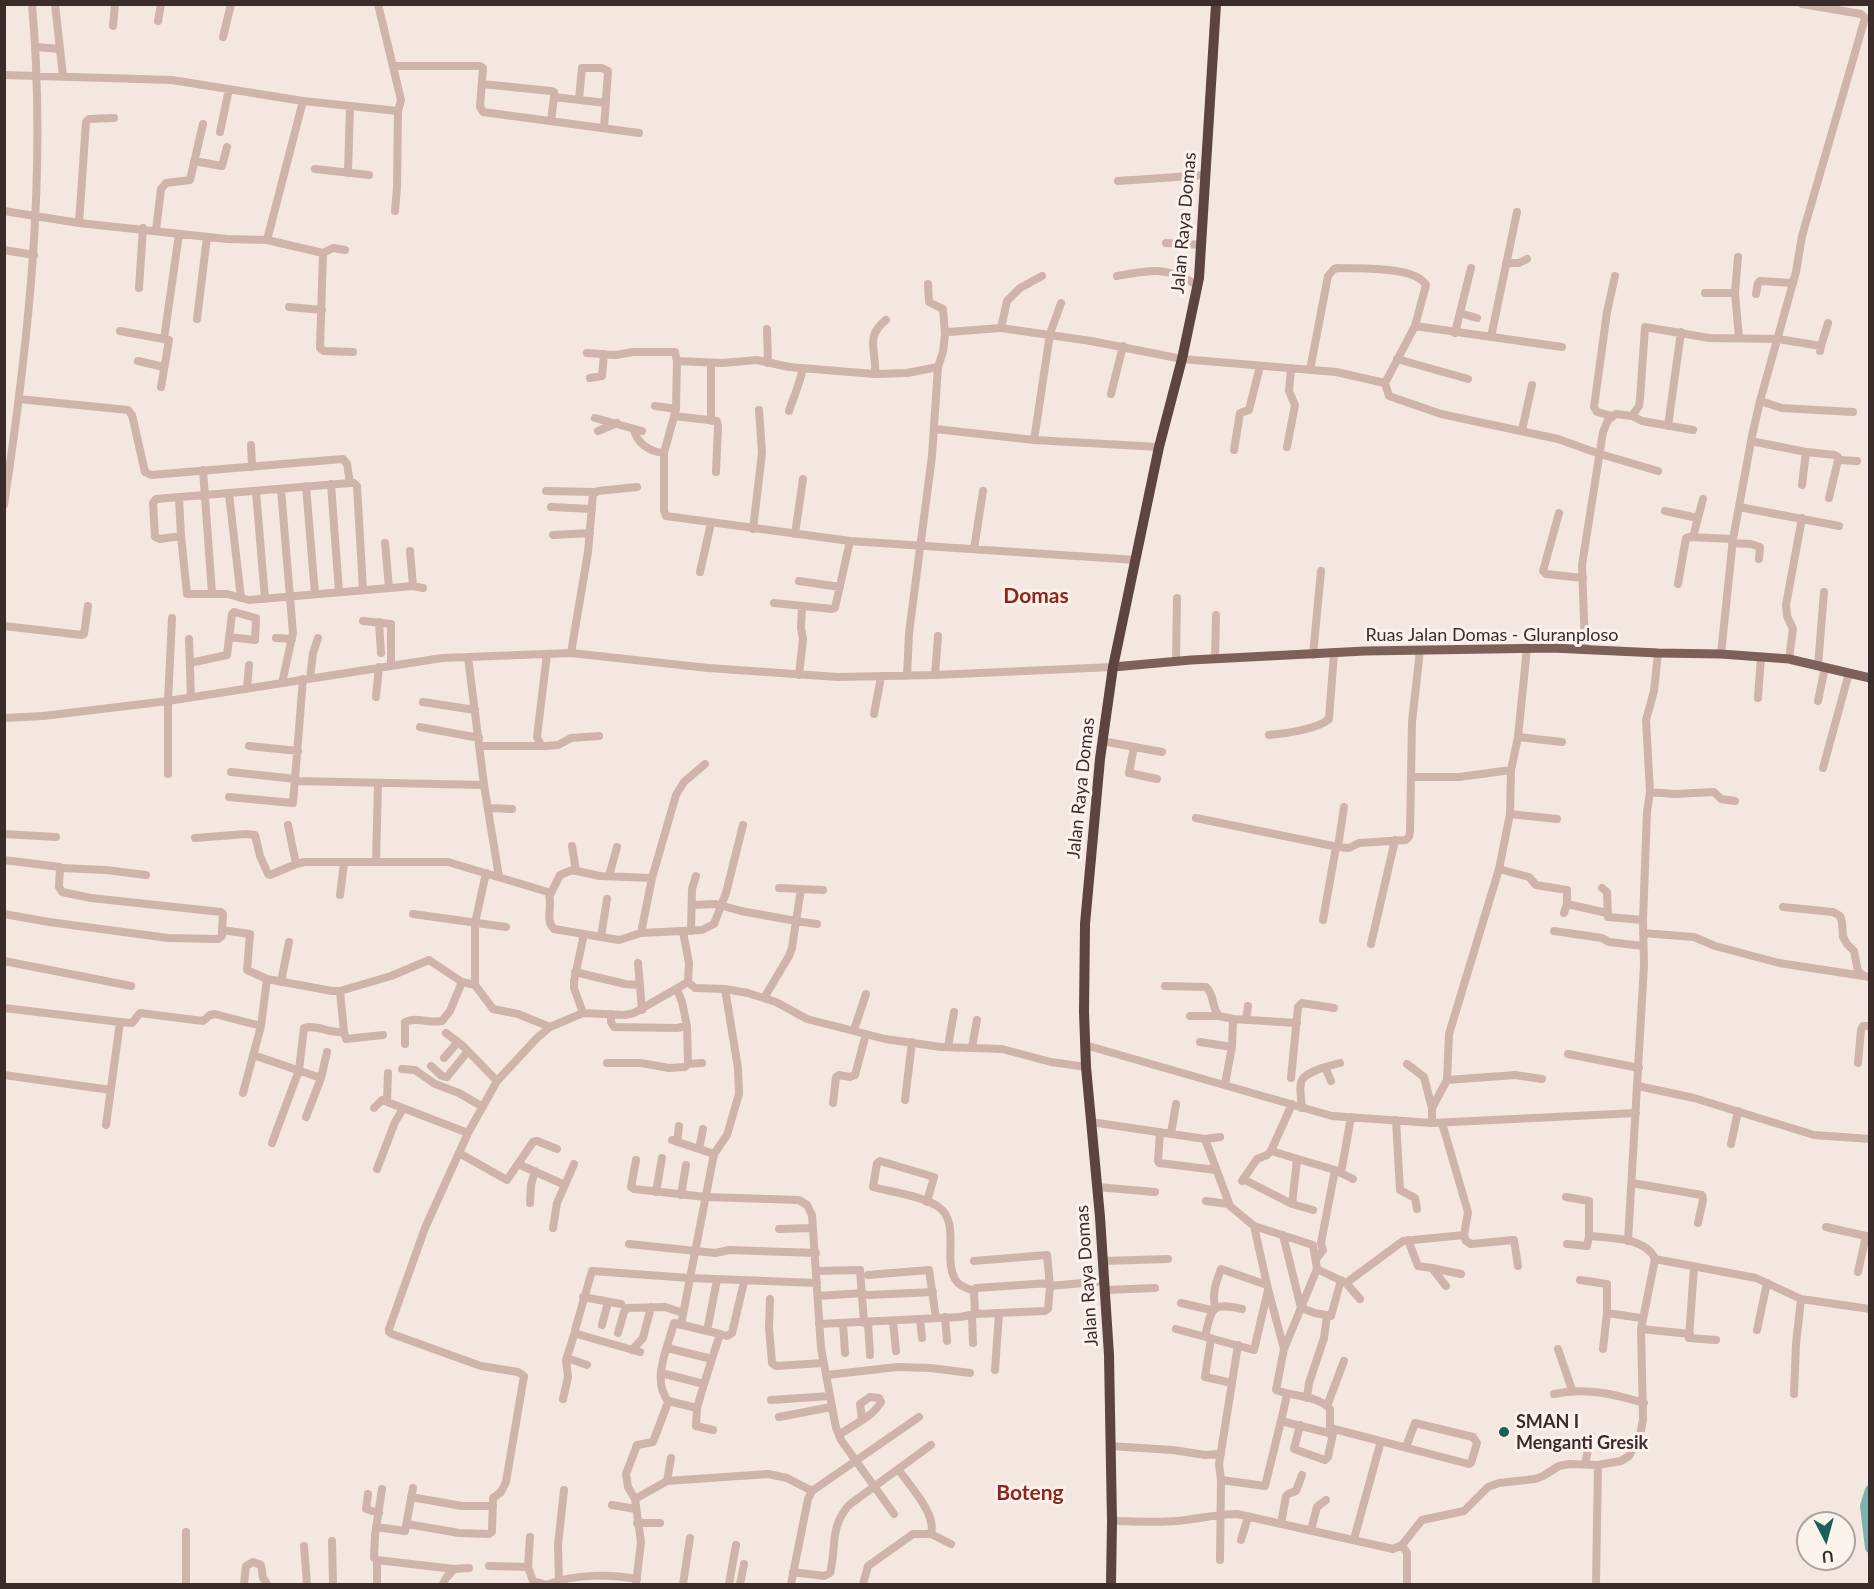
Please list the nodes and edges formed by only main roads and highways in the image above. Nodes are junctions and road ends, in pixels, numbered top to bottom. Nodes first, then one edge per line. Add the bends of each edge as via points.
1 (1215, 4) edge
2 (1113, 667) junction
3 (1869, 678) edge
4 (1111, 1584) edge

1 - 2 highway, Jalan Raya Domas via 1197,285
2 - 3 main road, Ruas Jalan Domas - Gluranploso via 1335,653 1527,648 1789,658
2 - 4 highway, Jalan Raya Domas via 1085,924 1086,1067 1105,1286

